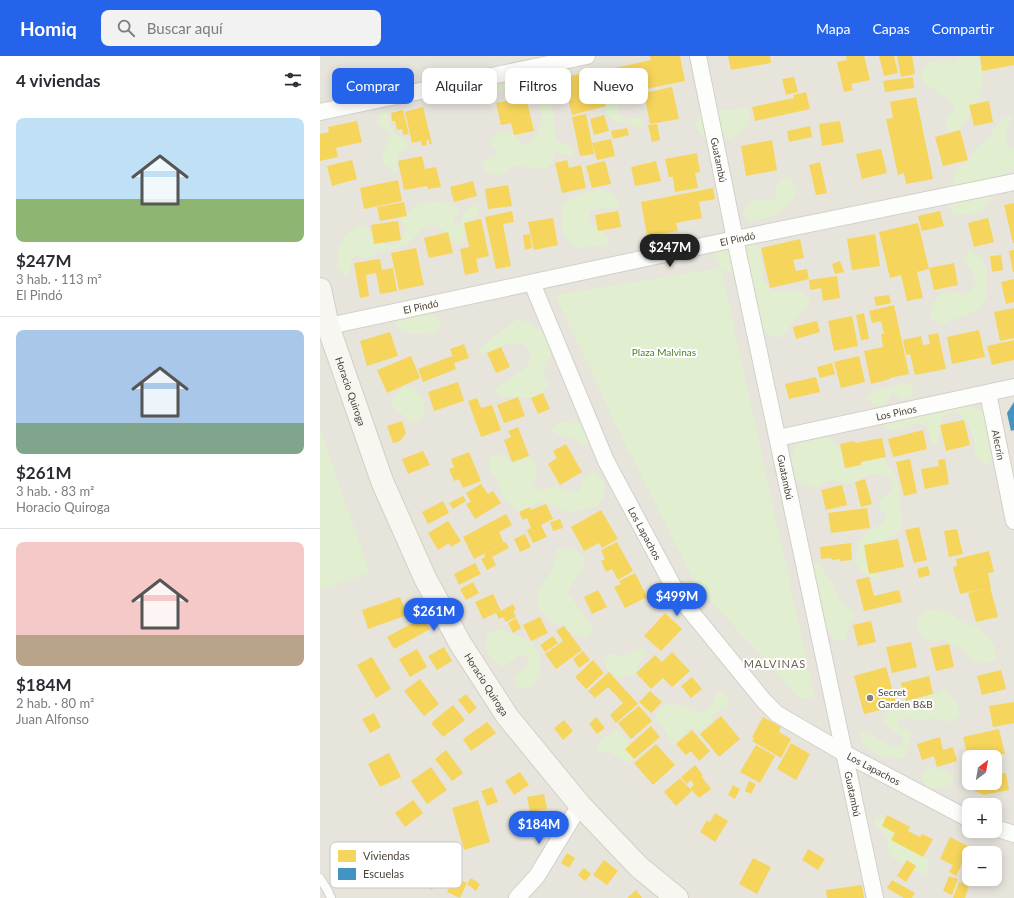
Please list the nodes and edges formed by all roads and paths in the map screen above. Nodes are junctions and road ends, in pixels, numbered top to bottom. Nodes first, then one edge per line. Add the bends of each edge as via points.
1 (587, 56) edge
2 (698, 56) edge
3 (320, 112) edge
4 (1014, 182) edge
5 (736, 240) junction
6 (532, 283) junction
7 (320, 288) edge
8 (324, 327) edge
9 (1014, 387) edge
10 (988, 393) junction
11 (778, 438) junction
12 (1014, 521) edge
13 (844, 753) junction
14 (580, 805) junction
15 (962, 815) edge
16 (1002, 830) edge
17 (1014, 834) edge
18 (320, 878) edge
19 (331, 898) edge
20 (517, 898) edge
21 (678, 898) edge
22 (875, 898) edge

1 - 3 street
2 - 5 street, Guatambú
4 - 5 street, El Pindó
5 - 6 street, El Pindó
5 - 11 street, Guatambú
6 - 8 street, El Pindó
6 - 13 street, Los Lapachos via 606,461 679,597 764,701 778,714
7 - 8 main road, Horacio Quiroga
8 - 14 main road, Horacio Quiroga via 382,481 424,578 460,643 507,716
9 - 10 street, Los Pinos
10 - 11 street, Los Pinos
10 - 12 street, Alecrín
11 - 13 street, Guatambú
13 - 15 street, Los Lapachos
13 - 22 street, Guatambú
14 - 20 street via 537,876
14 - 21 main road, Horacio Quiroga via 639,867
16 - 17 street
18 - 19 lane

